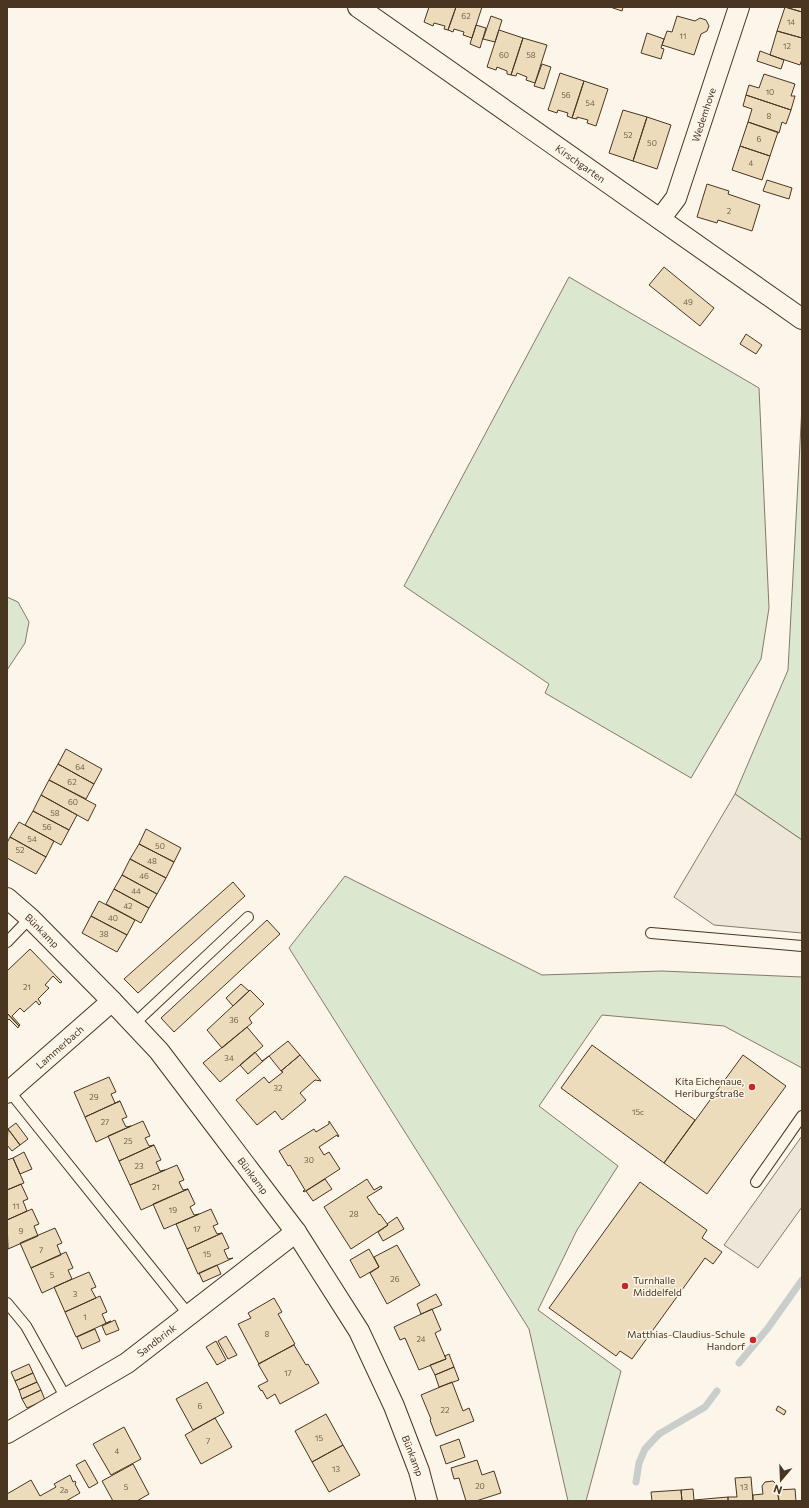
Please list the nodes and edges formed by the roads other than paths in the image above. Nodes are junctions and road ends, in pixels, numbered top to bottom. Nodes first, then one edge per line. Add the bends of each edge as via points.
1 (358, 7) edge
2 (739, 7) edge
3 (660, 219) junction
4 (802, 319) edge
5 (7, 898) edge
6 (248, 916) dead end
7 (30, 918) junction
8 (651, 933) dead end
9 (7, 942) edge
10 (802, 946) edge
11 (112, 1001) junction
12 (134, 1024) junction
13 (8, 1093) edge
14 (802, 1116) edge
15 (756, 1182) dead end
16 (296, 1232) junction
17 (7, 1303) edge
18 (189, 1315) junction
19 (66, 1398) junction
20 (7, 1433) edge
21 (427, 1501) edge

1 - 3 street, Kirschgarten
2 - 3 street, Wedemhove via 676,198
3 - 4 street, Kirschgarten
5 - 7 street, Bünkamp
6 - 12 lane
7 - 9 lane
7 - 11 street, Bünkamp
8 - 10 lane
11 - 12 street, Bünkamp
11 - 13 street, Lammerbach
12 - 16 street, Bünkamp via 159,1051
13 - 18 lane
14 - 15 lane
16 - 18 street, Sandbrink
16 - 21 street, Bünkamp via 359,1331 394,1406 419,1471
17 - 19 lane via 26,1326
18 - 19 street, Sandbrink via 127,1363
19 - 20 street, Sandbrink

